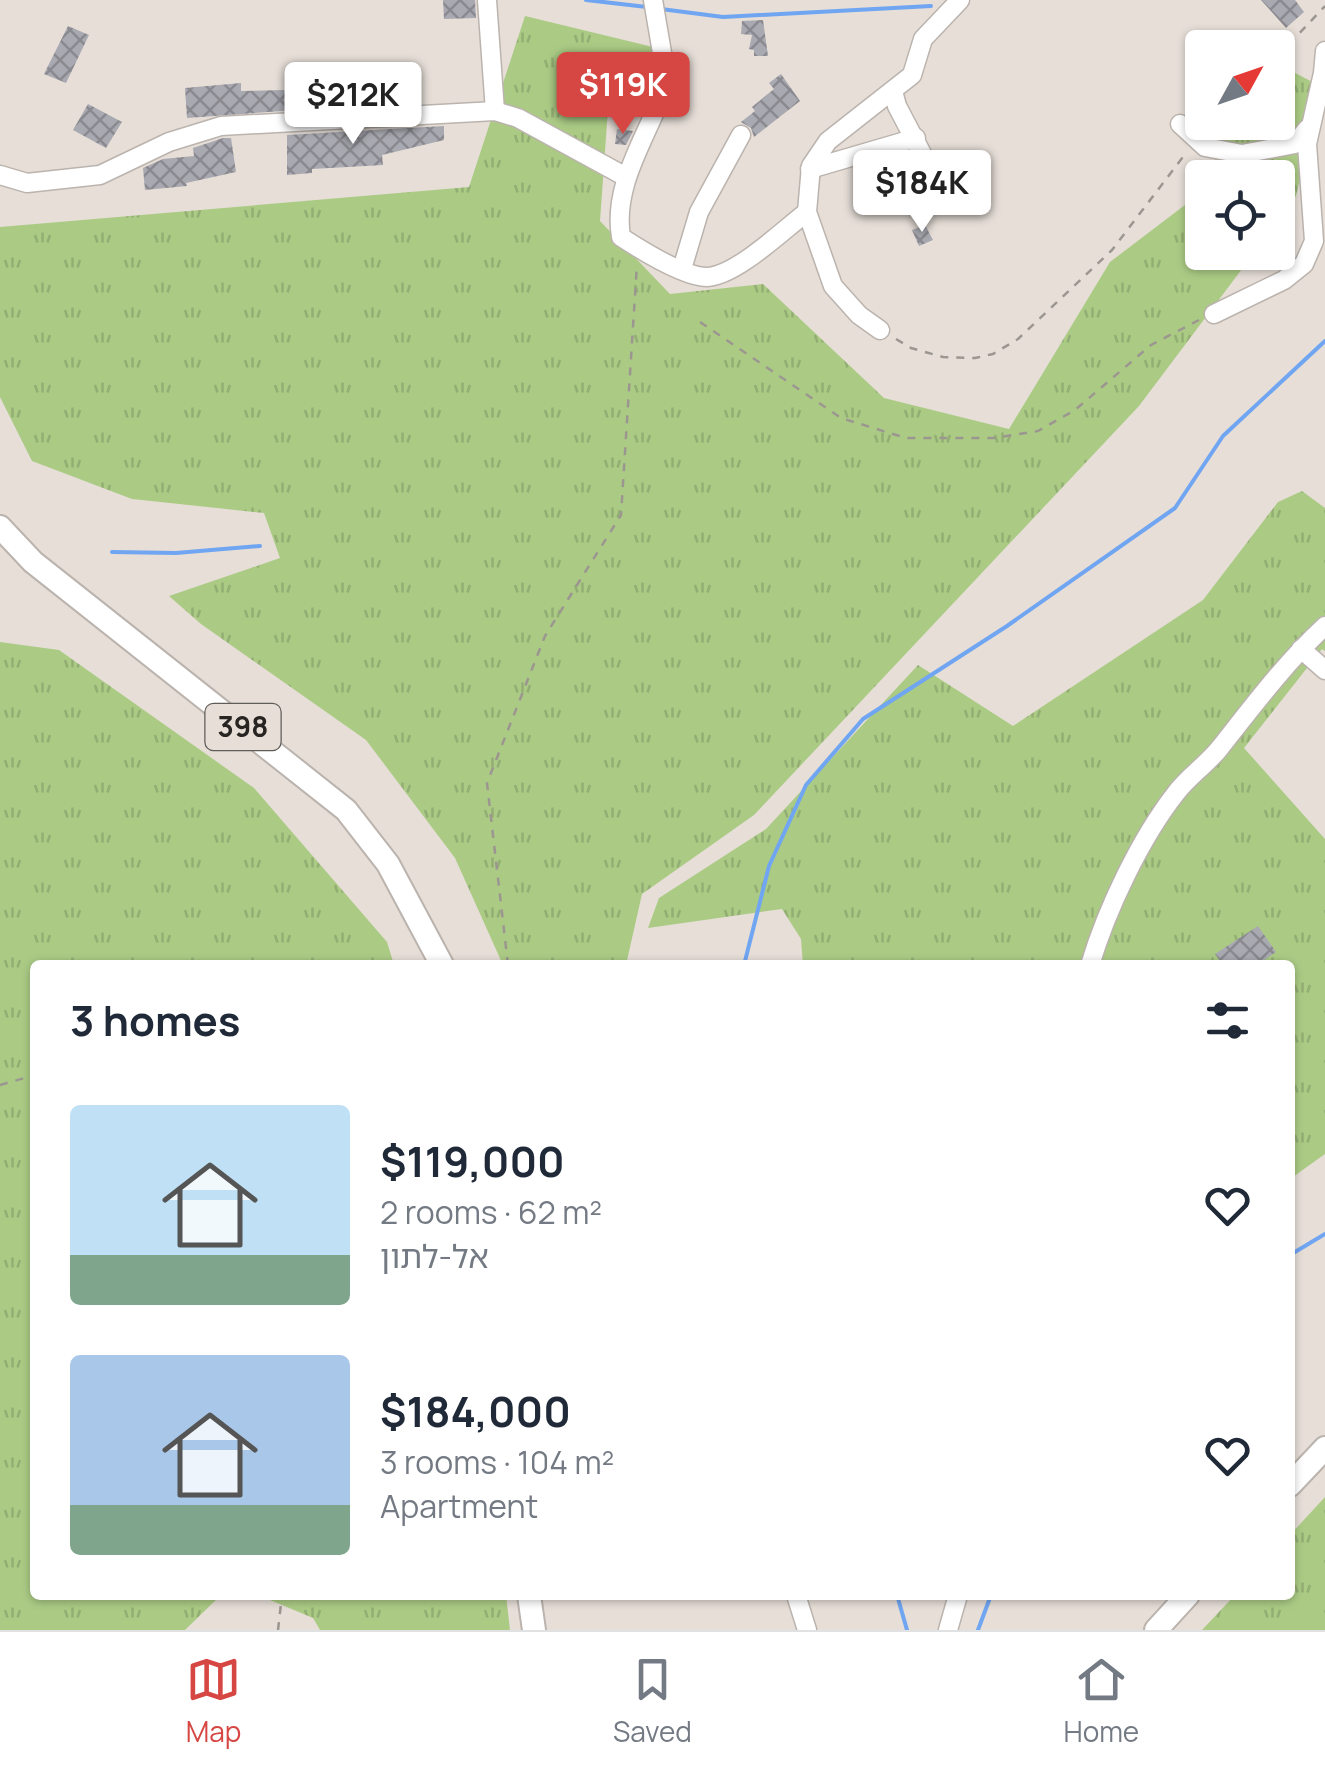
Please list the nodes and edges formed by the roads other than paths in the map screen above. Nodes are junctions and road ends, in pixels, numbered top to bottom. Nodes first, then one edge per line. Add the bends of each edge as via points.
1 (487, 0) edge
2 (653, 0) edge
3 (960, 0) edge
4 (1325, 51) edge
5 (893, 91) junction
6 (495, 112) junction
7 (1180, 124) dead end
8 (1311, 124) junction
9 (741, 135) dead end
10 (916, 138) junction
11 (810, 169) junction
12 (0, 175) edge
13 (626, 177) junction
14 (942, 192) dead end
15 (807, 212) junction
16 (682, 270) junction
17 (1214, 314) road end
18 (880, 330) road end
19 (0, 527) edge
20 (1325, 626) edge
21 (1301, 649) junction
22 (1325, 670) edge
23 (439, 960) edge
24 (1092, 960) edge
25 (1325, 1448) edge
26 (1295, 1481) edge
27 (530, 1600) edge
28 (798, 1600) edge
29 (957, 1600) edge
30 (1183, 1600) edge
31 (534, 1630) edge
32 (807, 1630) edge
33 (948, 1630) edge
34 (1156, 1630) edge

1 - 6 street
2 - 13 street via 665,86
3 - 5 street via 932,28 912,75
4 - 8 street
5 - 10 street
5 - 11 street via 828,140
6 - 12 street via 221,126 100,175 27,183
6 - 13 street
7 - 8 street via 1205,147 1242,154 1295,144
8 - 17 street via 1306,144 1314,241 1304,264
9 - 16 street via 699,212
10 - 11 street
10 - 14 street
11 - 15 street
13 - 16 street via 622,236
15 - 16 street via 732,270 710,277
15 - 18 street via 833,286
19 - 23 main road, 398 via 33,562 346,810 388,864
20 - 21 street
21 - 22 street
21 - 24 street via 1176,792 1126,876
25 - 26 main road
27 - 31 main road
28 - 32 street
29 - 33 street
30 - 34 main road

